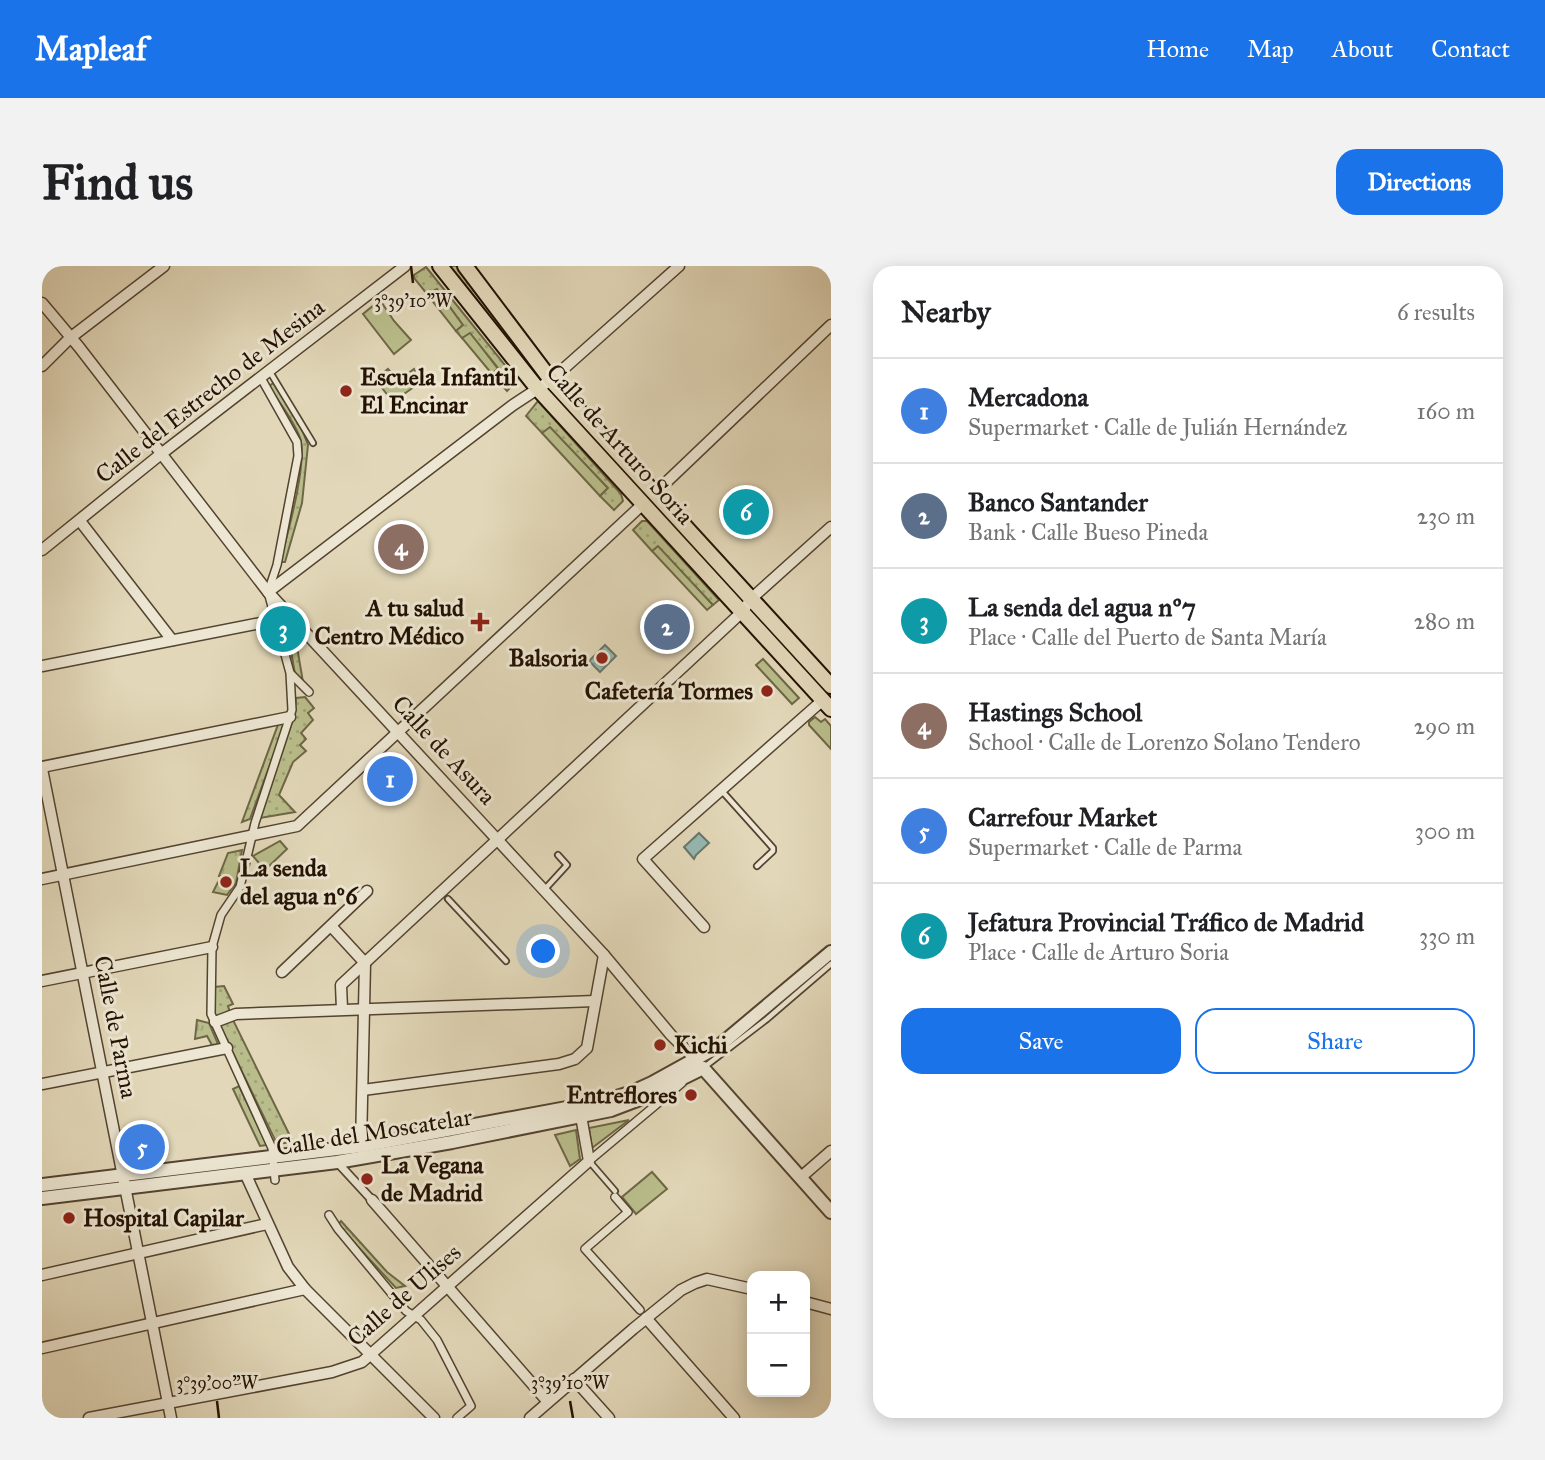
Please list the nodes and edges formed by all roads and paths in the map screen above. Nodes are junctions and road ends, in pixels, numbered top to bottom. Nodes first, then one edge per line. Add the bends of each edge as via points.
1 (164, 266) edge
2 (405, 266) edge
3 (440, 266) edge
4 (465, 266) edge
5 (679, 266) edge
6 (42, 303) edge
7 (831, 325) edge
8 (70, 338) junction
9 (42, 366) edge
10 (265, 375) junction
11 (551, 380) junction
12 (537, 388) junction
13 (313, 443) dead end
14 (161, 454) junction
15 (655, 493) junction
16 (644, 503) junction
17 (80, 521) junction
18 (831, 527) edge
19 (42, 550) edge
20 (268, 592) junction
21 (752, 598) junction
22 (742, 612) junction
23 (276, 620) junction
24 (172, 640) junction
25 (42, 666) edge
26 (290, 673) junction
27 (831, 685) edge
28 (309, 692) dead end
29 (827, 704) edge
30 (290, 717) junction
31 (399, 732) junction
32 (42, 768) edge
33 (721, 790) junction
34 (252, 835) junction
35 (497, 839) junction
36 (558, 855) dead end
37 (757, 866) dead end
38 (64, 874) junction
39 (42, 878) edge
40 (544, 890) junction
41 (367, 891) dead end
42 (448, 900) dead end
43 (331, 926) junction
44 (704, 927) dead end
45 (212, 947) junction
46 (831, 952) edge
47 (604, 955) junction
48 (506, 961) dead end
49 (365, 963) junction
50 (831, 964) edge
51 (83, 972) junction
52 (282, 972) dead end
53 (42, 981) edge
54 (595, 1001) junction
55 (363, 1008) junction
56 (342, 1009) junction
57 (215, 1022) junction
58 (227, 1048) junction
59 (699, 1064) junction
60 (103, 1073) junction
61 (42, 1084) edge
62 (363, 1090) junction
63 (581, 1116) junction
64 (361, 1146) junction
65 (831, 1151) edge
66 (589, 1161) junction
67 (337, 1163) junction
68 (274, 1170) junction
69 (244, 1173) junction
70 (800, 1178) junction
71 (125, 1182) junction
72 (42, 1185) edge
73 (615, 1194) joint
74 (42, 1198) edge
75 (372, 1200) joint
76 (831, 1212) edge
77 (329, 1215) dead end
78 (267, 1224) junction
79 (140, 1253) junction
80 (42, 1275) edge
81 (448, 1285) junction
82 (747, 1288) edge
83 (305, 1289) junction
84 (810, 1303) edge
85 (831, 1309) edge
86 (414, 1314) junction
87 (643, 1314) junction
88 (153, 1323) junction
89 (42, 1348) edge
90 (370, 1356) junction
91 (574, 1379) junction
92 (548, 1402) junction
93 (168, 1403) junction
94 (89, 1418) edge
95 (171, 1418) edge
96 (434, 1418) edge
97 (457, 1418) edge
98 (530, 1418) edge
99 (609, 1418) edge
100 (734, 1418) edge

1 - 8 street
2 - 10 street, Calle del Estrecho de Mesina
3 - 12 main road, Calle de Arturo Soria
4 - 11 main road, Calle de Arturo Soria
5 - 11 street
6 - 8 street, Calle de Asura
7 - 15 street
8 - 9 street
8 - 14 street, Calle de Asura
10 - 13 lane
10 - 14 street, Calle del Estrecho de Mesina
10 - 20 street via 297,442 298,456
11 - 12 street
11 - 15 main road, Calle de Arturo Soria
12 - 16 main road, Calle de Arturo Soria
12 - 20 street
14 - 17 street, Calle del Estrecho de Mesina
14 - 20 street, Calle de Asura
15 - 21 main road, Calle de Arturo Soria
16 - 22 main road, Calle de Arturo Soria
16 - 31 street
17 - 19 street, Calle del Estrecho de Mesina
17 - 24 street
18 - 21 street
20 - 23 street
20 - 31 street, Calle de Asura
21 - 22 street
21 - 27 main road, Calle de Arturo Soria
22 - 29 main road, Calle de Arturo Soria
22 - 35 street
23 - 24 street
23 - 26 street
24 - 25 street
26 - 28 street
26 - 30 street
29 - 33 street
30 - 32 street
30 - 34 street
31 - 34 street via 298,826
31 - 35 street, Calle de Asura
32 - 38 street, Calle de Parma
33 - 37 lane via 773,848
33 - 44 street via 643,859
34 - 38 street
34 - 45 street via 240,887 221,915
35 - 40 street, Calle de Asura
35 - 49 street
36 - 40 lane via 567,865
38 - 39 street
38 - 51 street, Calle de Parma
40 - 47 street, Calle de Asura
41 - 43 street
42 - 48 lane
43 - 49 street
43 - 52 street
45 - 51 street
45 - 57 street via 211,1014
46 - 59 street, Calle de Ulises
47 - 54 street
47 - 59 street, Calle de Asura
49 - 55 street
49 - 56 street via 341,985
50 - 59 lane, Calle de Ulises via 767,1018
51 - 53 street
51 - 60 street, Calle de Parma
54 - 55 street
54 - 62 street via 587,1048 575,1059 559,1065
55 - 56 street
55 - 62 street
56 - 57 street via 236,1014
57 - 58 street
58 - 60 street
58 - 68 street via 272,1148
59 - 63 street, Calle del Moscatelar via 640,1099
59 - 64 street, Calle del Moscatelar via 604,1101
59 - 66 street, Calle de Ulises
59 - 70 street, Calle de Asura
60 - 61 street
60 - 71 street, Calle de Parma
62 - 64 street
63 - 66 street
63 - 67 street, Calle del Moscatelar
64 - 68 street, Calle del Moscatelar
65 - 70 street
66 - 73 lane
66 - 81 street, Calle de Ulises
67 - 68 street, Calle del Moscatelar
67 - 75 street
68 - 69 street, Calle del Moscatelar
68 - 71 street, Calle del Moscatelar
69 - 71 street, Calle del Moscatelar
69 - 78 street
70 - 76 street, Calle de Asura
71 - 72 street, Calle del Moscatelar
71 - 74 street, Calle del Moscatelar
71 - 79 street, Calle de Parma
73 - 87 street via 628,1212 585,1249
75 - 81 street
77 - 86 street via 406,1311
78 - 79 street
78 - 83 street via 288,1267
79 - 80 street
79 - 88 street, Calle de Parma
81 - 86 street, Calle de Ulises
81 - 92 street
82 - 87 street via 715,1280 695,1283
83 - 88 street
83 - 90 street
84 - 85 street
86 - 90 street, Calle de Ulises
86 - 97 street via 437,1340 471,1406
87 - 91 street
87 - 100 street
88 - 89 street
88 - 93 street, Calle de Parma
90 - 93 street, Calle de Ulises via 332,1372
90 - 96 street
91 - 92 street
91 - 99 street
92 - 98 street
93 - 94 street, Calle de Ulises
93 - 95 street, Calle de Parma

